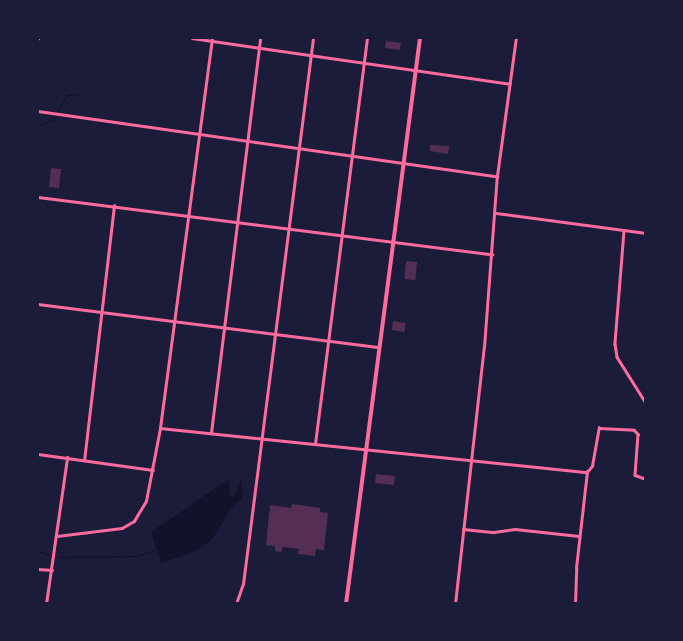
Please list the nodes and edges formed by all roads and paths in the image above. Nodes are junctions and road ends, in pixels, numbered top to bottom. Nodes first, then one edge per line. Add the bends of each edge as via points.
1 (192, 38) edge
2 (260, 38) edge
3 (313, 38) edge
4 (367, 38) edge
5 (420, 38) edge
6 (516, 38) edge
7 (212, 39) edge
8 (259, 46) junction
9 (311, 54) junction
10 (364, 61) junction
11 (416, 69) junction
12 (510, 84) junction
13 (38, 111) edge
14 (199, 133) junction
15 (247, 139) junction
16 (299, 146) junction
17 (351, 153) junction
18 (403, 162) junction
19 (497, 176) junction
20 (38, 197) edge
21 (114, 206) junction
22 (496, 213) junction
23 (188, 215) junction
24 (236, 221) junction
25 (289, 227) junction
26 (624, 231) junction
27 (646, 233) edge
28 (341, 234) junction
29 (392, 240) junction
30 (492, 254) junction
31 (38, 304) edge
32 (101, 311) junction
33 (174, 321) junction
34 (223, 327) junction
35 (276, 334) junction
36 (328, 340) junction
37 (379, 347) junction
38 (646, 403) edge
39 (160, 428) junction
40 (211, 433) junction
41 (262, 439) junction
42 (315, 444) junction
43 (366, 449) junction
44 (38, 454) edge
45 (67, 458) junction
46 (471, 459) junction
47 (84, 461) junction
48 (153, 470) junction
49 (588, 472) junction
50 (646, 479) edge
51 (463, 529) junction
52 (57, 536) junction
53 (579, 536) junction
54 (38, 569) edge
55 (52, 570) junction
56 (46, 604) edge
57 (236, 604) edge
58 (346, 604) edge
59 (455, 604) edge
60 (575, 604) edge

1 - 7 street
2 - 8 street
3 - 9 street
4 - 10 street
5 - 11 main road
6 - 12 street
7 - 8 street
7 - 14 street
8 - 9 street
8 - 15 street
9 - 10 street
9 - 16 street
10 - 11 street
10 - 17 street
11 - 12 street
11 - 18 main road
12 - 19 street
13 - 14 street
14 - 15 street
14 - 23 street
15 - 16 street
15 - 24 street
16 - 17 street
16 - 25 street
17 - 18 street
17 - 28 street
18 - 19 street
18 - 29 main road
19 - 22 street
20 - 21 street
21 - 23 street
21 - 32 street
22 - 26 street
22 - 30 street
23 - 24 street
23 - 33 street
24 - 25 street
24 - 34 street
25 - 28 street
25 - 35 street
26 - 27 street
26 - 38 street via 615,344 617,357
28 - 29 street
28 - 36 street
29 - 30 street
29 - 37 main road
30 - 46 street
31 - 32 street
32 - 33 street
32 - 47 street
33 - 34 street
33 - 39 street
34 - 35 street
34 - 40 street
35 - 36 street
35 - 41 street
36 - 37 street
36 - 42 street
37 - 43 main road
39 - 40 street
39 - 48 street
40 - 41 street
41 - 42 street
41 - 57 street via 243,584
42 - 43 street
43 - 46 street
43 - 58 main road
44 - 45 street
45 - 47 street
45 - 52 street
46 - 49 street
46 - 51 street
47 - 48 street
48 - 52 street via 146,501 134,521 122,528 102,532
49 - 50 street via 592,466 598,428 634,430 638,434 635,475
49 - 53 street
51 - 53 street via 494,532 515,528
51 - 59 street
52 - 55 street
53 - 60 street
54 - 55 street
55 - 56 street

